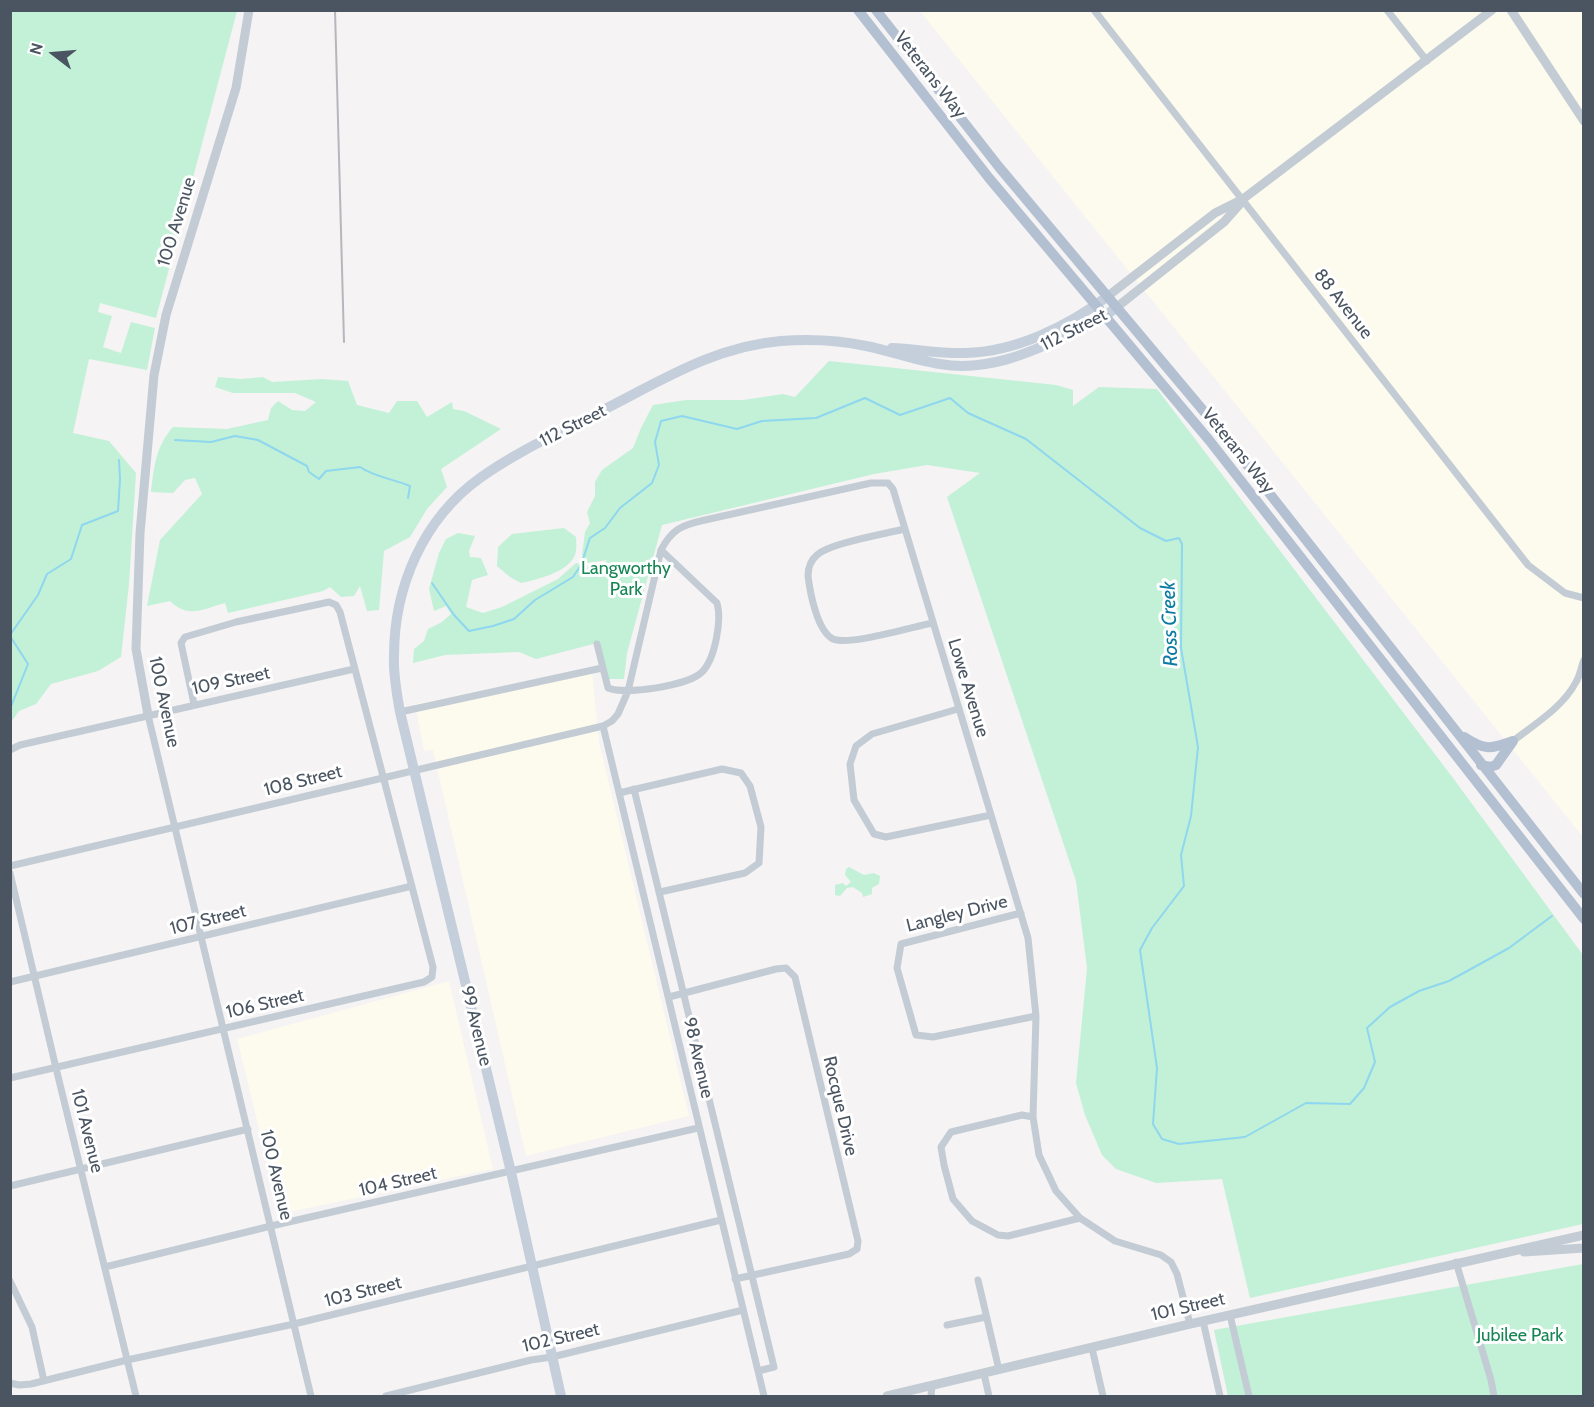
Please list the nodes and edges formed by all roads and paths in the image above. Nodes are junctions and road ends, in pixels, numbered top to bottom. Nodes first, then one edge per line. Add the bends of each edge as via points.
1 (249, 10) edge
2 (858, 10) edge
3 (876, 10) edge
4 (1094, 10) edge
5 (1387, 10) edge
6 (1492, 10) edge
7 (1511, 10) edge
8 (1427, 61) junction
9 (1584, 121) edge
10 (1243, 200) junction
11 (1108, 296) junction
12 (1095, 305) junction
13 (1117, 307) junction
14 (1104, 317) junction
15 (868, 346) junction
16 (904, 529) junction
17 (661, 550) junction
18 (1584, 598) edge
19 (932, 623) junction
20 (597, 644) dead end
21 (393, 656) joint
22 (1584, 660) edge
23 (602, 668) junction
24 (354, 669) junction
25 (628, 692) junction
26 (194, 704) junction
27 (958, 709) junction
28 (400, 712) junction
29 (148, 715) junction
30 (603, 726) junction
31 (1455, 730) junction
32 (1513, 741) junction
33 (10, 750) edge
34 (1462, 764) junction
35 (1482, 765) junction
36 (414, 772) junction
37 (382, 777) junction
38 (634, 789) junction
39 (619, 793) junction
40 (991, 815) junction
41 (176, 827) junction
42 (10, 866) edge
43 (10, 873) edge
44 (412, 886) junction
45 (660, 892) junction
46 (1584, 894) edge
47 (1021, 913) junction
48 (1584, 919) edge
49 (202, 937) junction
50 (36, 977) junction
51 (10, 982) edge
52 (685, 993) junction
53 (669, 997) junction
54 (1036, 1016) junction
55 (224, 1028) junction
56 (56, 1068) junction
57 (10, 1078) edge
58 (1033, 1117) junction
59 (699, 1128) junction
60 (248, 1129) junction
61 (80, 1169) junction
62 (511, 1172) junction
63 (10, 1186) edge
64 (1080, 1218) junction
65 (721, 1220) junction
66 (271, 1226) junction
67 (1584, 1234) edge
68 (1584, 1248) edge
69 (1498, 1253) junction
70 (1456, 1262) junction
71 (532, 1266) junction
72 (105, 1267) junction
73 (752, 1275) junction
74 (735, 1279) junction
75 (978, 1280) dead end
76 (10, 1281) edge
77 (743, 1310) junction
78 (1230, 1315) junction
79 (986, 1317) junction
80 (1203, 1321) junction
81 (294, 1324) junction
82 (1190, 1324) junction
83 (947, 1325) dead end
84 (1092, 1348) junction
85 (552, 1357) junction
86 (127, 1360) junction
87 (999, 1370) junction
88 (758, 1371) junction
89 (984, 1374) junction
90 (44, 1381) junction
91 (10, 1383) edge
92 (932, 1386) junction
93 (136, 1396) edge
94 (311, 1396) edge
95 (386, 1396) edge
96 (561, 1396) edge
97 (764, 1396) edge
98 (887, 1396) edge
99 (932, 1396) edge
100 (989, 1396) edge
101 (1103, 1396) edge
102 (1220, 1396) edge
103 (1249, 1396) edge
104 (1494, 1396) edge

1 - 29 street, 100 Avenue via 236,88 166,315 155,366 141,521 136,648
2 - 12 main road, Veterans Way via 989,178
3 - 11 main road, Veterans Way via 999,167
4 - 10 street, 88 Avenue
5 - 8 street
6 - 8 street, 112 Street
7 - 9 street
8 - 10 street, 112 Street
10 - 11 street, 112 Street via 1215,213
10 - 13 street, 112 Street via 1224,222
10 - 18 street, 88 Avenue via 1528,565 1565,593
11 - 12 main road, 112 Street
11 - 13 main road, Veterans Way
12 - 14 main road, Veterans Way
12 - 15 main road, 112 Street via 1052,330 999,350 950,353
13 - 14 main road, 112 Street
13 - 31 main road, Veterans Way via 1222,433
14 - 15 main road, 112 Street via 1021,356 987,364 940,364
14 - 34 main road, Veterans Way via 1209,440
15 - 21 main road, 112 Street via 782,341 718,354 682,369 497,467 452,503 417,552 400,597
16 - 17 street, Lowe Avenue via 892,487 875,482 686,524 669,537
16 - 19 street, Lowe Avenue
16 - 19 street via 828,548 815,557 808,576 820,625 832,638 848,641
17 - 25 street, Lowe Avenue
17 - 25 street via 717,603 720,614 716,640 710,660 700,674 666,686
19 - 27 street, Lowe Avenue
20 - 23 street
21 - 28 main road, 99 Avenue
22 - 32 street via 1568,694
23 - 25 street via 608,688
23 - 28 street
24 - 26 street, 109 Street
24 - 26 street via 340,612 333,603 236,622 185,637 182,643
24 - 37 street
25 - 30 street, Lowe Avenue via 618,714
26 - 29 street, 109 Street
27 - 40 street, Lowe Avenue
27 - 40 street via 872,734 856,746 850,764 854,800 874,834 886,837
28 - 36 main road, 99 Avenue
29 - 33 street, 109 Street
29 - 41 street, 100 Avenue
30 - 36 street, 108 Street
30 - 39 street, 98 Avenue
31 - 32 main road via 1482,747
31 - 35 main road, Veterans Way
32 - 35 main road via 1496,765
34 - 35 main road
34 - 48 main road, Veterans Way
35 - 46 main road, Veterans Way
36 - 37 street, 108 Street
36 - 62 main road, 99 Avenue
37 - 41 street, 108 Street
37 - 44 street
38 - 39 street
38 - 45 street
38 - 45 street via 722,769 741,773 750,786 761,827 759,863 745,873
39 - 53 street, 98 Avenue
40 - 47 street, Lowe Avenue
41 - 42 street, 108 Street
41 - 49 street, 100 Avenue
43 - 50 street, 101 Avenue
44 - 49 street, 107 Street
44 - 55 street, 106 Street via 433,967 429,980
45 - 52 street
47 - 54 street, Lowe Avenue via 1028,938
47 - 54 street, Langley Drive via 901,944 897,968 916,1035 933,1037
49 - 50 street, 107 Street
49 - 55 street, 100 Avenue
50 - 51 street, 107 Street
50 - 56 street, 101 Avenue
52 - 53 street, Rocque Drive
52 - 73 street
52 - 73 street, Rocque Drive via 776,969 786,968 795,977 858,1241 857,1249 849,1254
53 - 59 street, 98 Avenue
54 - 58 street, Lowe Avenue
55 - 56 street, 106 Street
55 - 60 street, 100 Avenue
56 - 57 street, 106 Street
56 - 61 street, 101 Avenue
58 - 64 street, Lowe Avenue via 1036,1142 1047,1174
58 - 64 street via 1022,1115 951,1132 941,1147 953,1199 972,1221 1003,1236
59 - 62 street, 104 Street
59 - 65 street, 98 Avenue
60 - 61 street
60 - 66 street, 100 Avenue
61 - 63 street
61 - 72 street, 101 Avenue
62 - 66 street, 104 Street
62 - 71 main road, 99 Avenue
64 - 82 street, Lowe Avenue via 1115,1241 1161,1255 1171,1262
65 - 71 street, 103 Street
65 - 74 street, 98 Avenue
66 - 72 street, 104 Street
66 - 81 street, 100 Avenue
67 - 69 street, 101 Street
68 - 69 street, 101 Street
69 - 70 street, 101 Street
70 - 78 street, 101 Street
70 - 104 street
71 - 81 street, 103 Street
71 - 85 main road, 99 Avenue
72 - 86 street, 101 Avenue
73 - 74 street, Rocque Drive
73 - 88 street via 774,1367
74 - 77 street, 98 Avenue
75 - 79 street
76 - 90 street via 32,1327
77 - 85 street, 102 Street
77 - 88 street, 98 Avenue
78 - 80 street, 101 Street
78 - 103 street
79 - 83 street
79 - 87 street
80 - 82 street, 101 Street
80 - 102 street
81 - 86 street, 103 Street
81 - 94 street, 100 Avenue
82 - 84 street, 101 Street
84 - 87 street, 101 Street
84 - 101 street
85 - 95 street, 102 Street
85 - 96 main road, 99 Avenue
86 - 90 street, 103 Street
86 - 93 street, 101 Avenue
87 - 89 street, 101 Street
88 - 97 street, 98 Avenue
89 - 92 street, 101 Street
89 - 100 street
90 - 91 street, 103 Street
92 - 98 street, 101 Street
92 - 99 street

